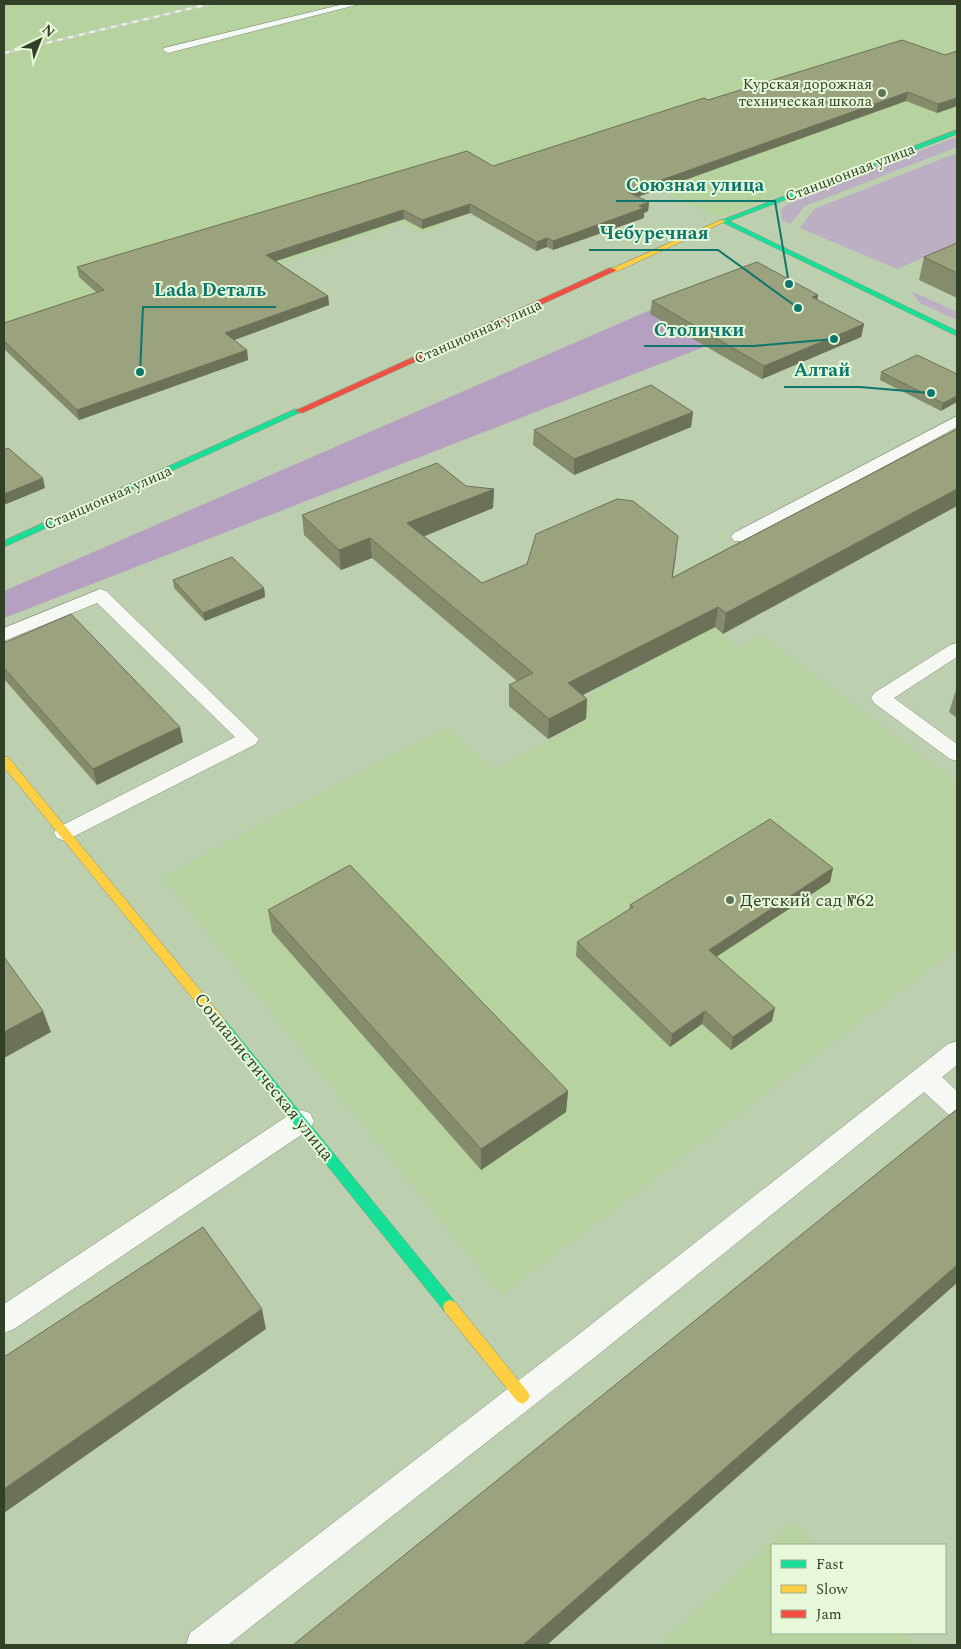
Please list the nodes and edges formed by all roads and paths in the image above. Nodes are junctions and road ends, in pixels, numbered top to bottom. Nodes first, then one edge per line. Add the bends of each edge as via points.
1 (355, 4) edge
2 (168, 50) dead end
3 (957, 132) edge
4 (723, 222) junction
5 (957, 334) edge
6 (957, 421) edge
7 (740, 537) dead end
8 (4, 544) edge
9 (4, 635) edge
10 (957, 649) edge
11 (957, 754) edge
12 (4, 760) edge
13 (65, 833) junction
14 (957, 1051) edge
15 (924, 1077) junction
16 (957, 1106) edge
17 (301, 1121) junction
18 (4, 1320) edge
19 (522, 1396) junction
20 (202, 1645) edge

1 - 2 lane
3 - 4 main road, Станционная улица
4 - 5 main road
4 - 8 main road, Станционная улица
6 - 7 lane
9 - 13 lane via 100,595 249,739
10 - 11 lane via 881,698
12 - 13 main road, Социалистическая улица
13 - 17 main road, Социалистическая улица
14 - 15 lane
15 - 16 lane
15 - 19 lane
17 - 18 lane
17 - 19 main road, Социалистическая улица
19 - 20 lane

